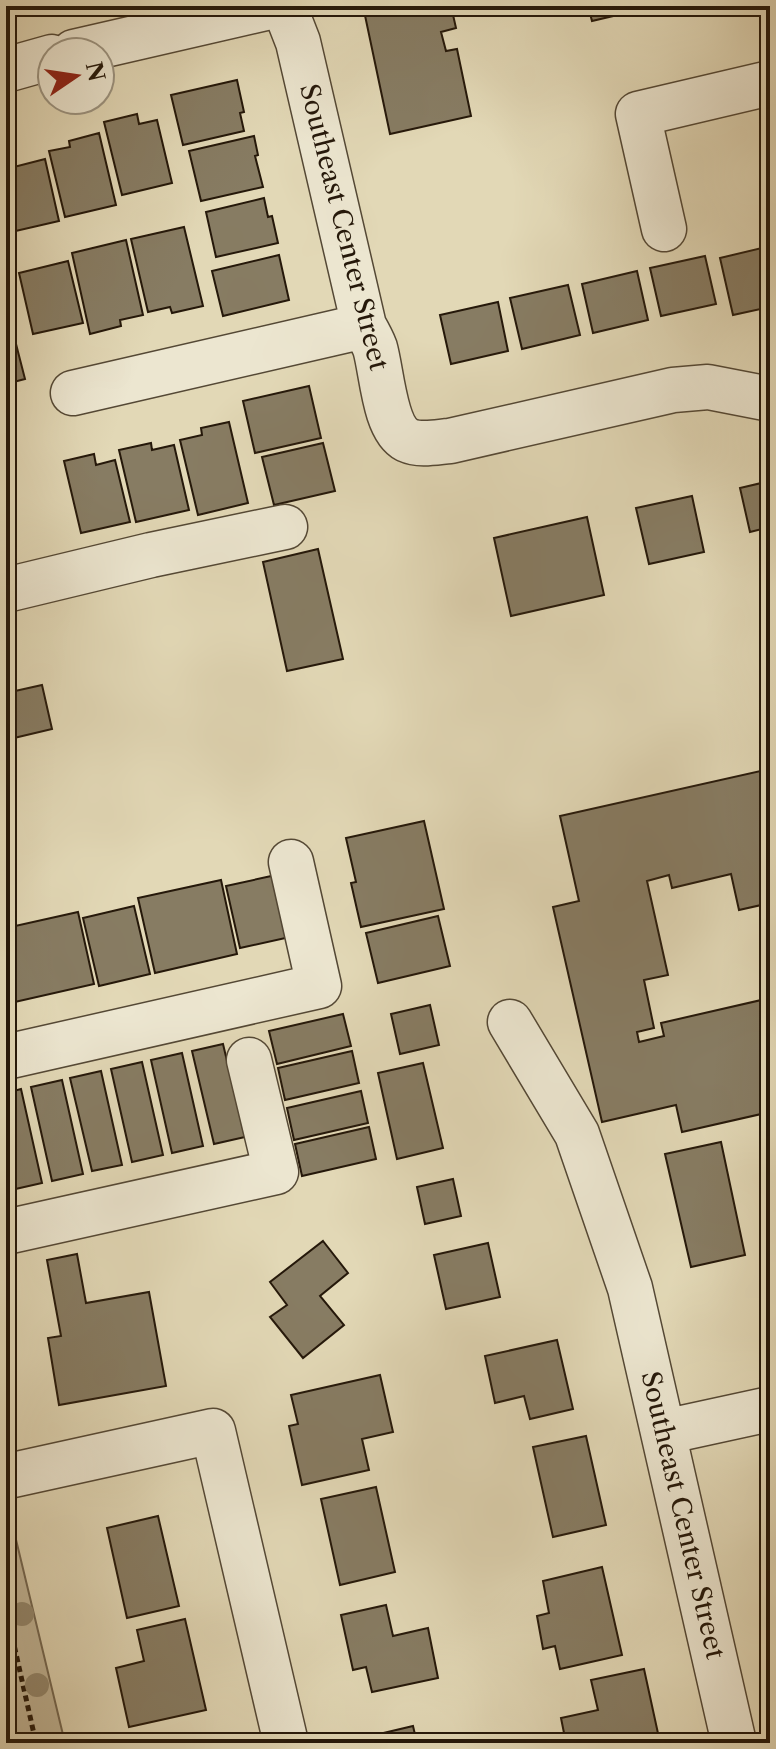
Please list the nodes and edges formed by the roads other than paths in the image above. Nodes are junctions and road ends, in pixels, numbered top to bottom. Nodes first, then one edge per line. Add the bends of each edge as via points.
1 (274, 6) edge
2 (284, 6) edge
3 (116, 42) edge
4 (36, 62) edge
5 (6, 70) edge
6 (770, 83) edge
7 (664, 229) dead end
8 (364, 326) junction
9 (73, 393) dead end
10 (770, 399) edge
11 (285, 527) dead end
12 (6, 590) edge
13 (291, 862) dead end
14 (510, 1022) dead end
15 (6, 1057) edge
16 (249, 1060) dead end
17 (6, 1232) edge
18 (770, 1409) edge
19 (664, 1432) junction
20 (13, 1475) dead end
21 (286, 1743) edge
22 (734, 1743) edge

1 - 3 street
2 - 8 street, Southeast Center Street via 298,42
4 - 5 street
6 - 7 street via 638,114
8 - 9 street
8 - 10 street, Southeast Center Street via 374,345 391,418 398,434 411,442 450,441 673,390 708,387
11 - 12 street
13 - 15 street via 319,986
14 - 19 street, Southeast Center Street via 577,1134 630,1288
16 - 17 street via 276,1172
18 - 19 street
19 - 22 street, Southeast Center Street
20 - 21 street via 213,1431

